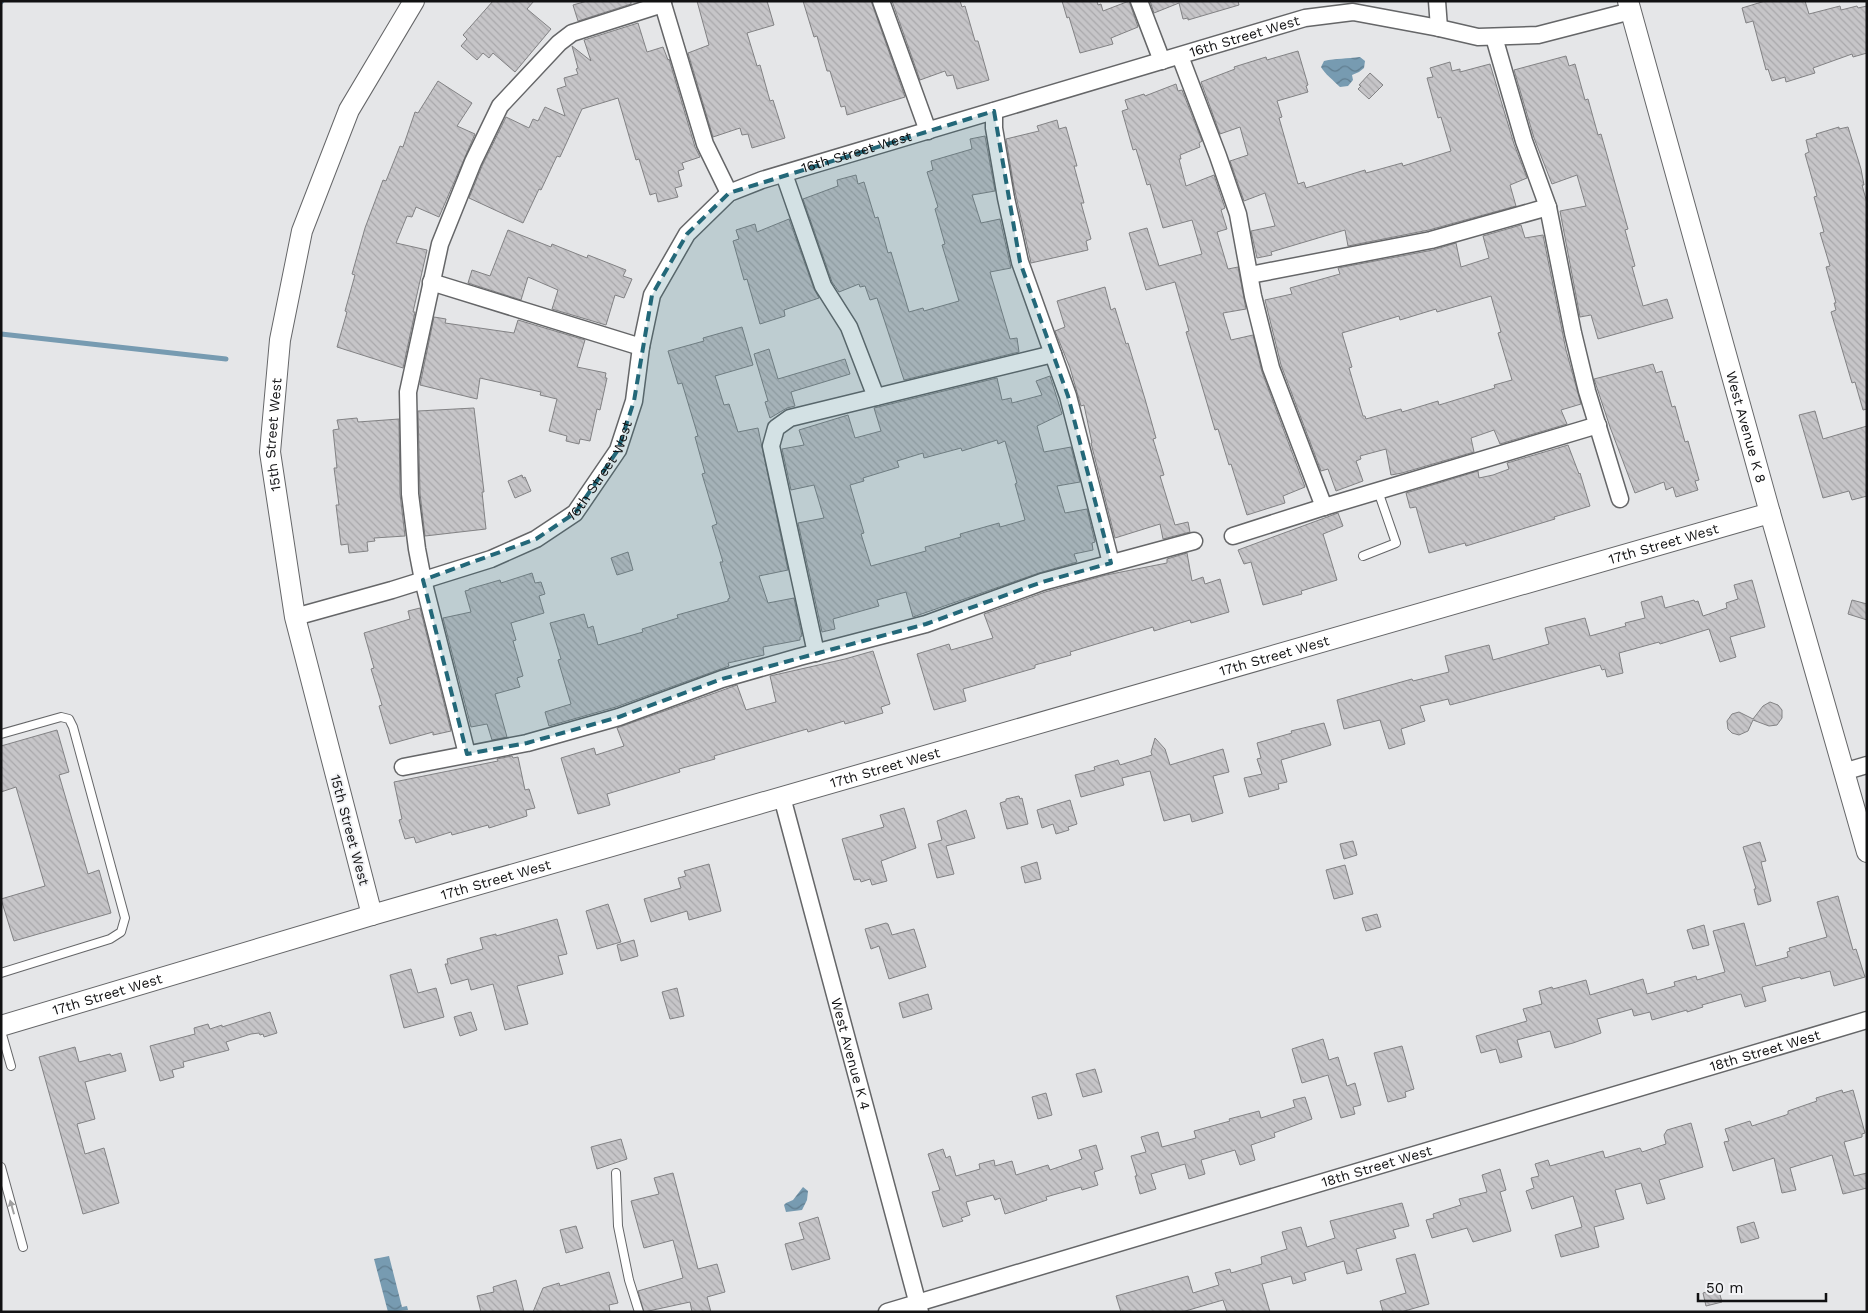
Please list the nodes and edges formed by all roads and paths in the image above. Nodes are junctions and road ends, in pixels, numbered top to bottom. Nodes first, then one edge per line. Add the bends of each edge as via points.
1 (414, 1) edge
2 (881, 1) edge
3 (1139, 1) edge
4 (1437, 1) edge
5 (663, 2) edge
6 (1630, 6) edge
7 (1439, 28) junction
8 (1494, 36) junction
9 (1180, 56) junction
10 (1162, 61) junction
11 (994, 111) junction
12 (928, 131) junction
13 (784, 174) junction
14 (729, 193) junction
15 (1548, 207) junction
16 (1250, 275) junction
17 (431, 282) junction
18 (640, 347) junction
19 (1053, 354) junction
20 (876, 397) junction
21 (1598, 426) junction
22 (1378, 491) junction
23 (1620, 499) dead end
24 (1324, 507) junction
25 (1770, 513) junction
26 (1233, 536) dead end
27 (1194, 541) dead end
28 (1363, 556) dead end
29 (1111, 563) junction
30 (423, 580) junction
31 (295, 617) junction
32 (816, 653) junction
33 (1, 734) edge
34 (467, 754) junction
35 (1867, 765) edge
36 (404, 766) dead end
37 (1843, 772) junction
38 (782, 797) junction
39 (1867, 852) edge
40 (372, 915) junction
41 (1, 973) edge
42 (1867, 1020) edge
43 (1, 1026) edge
44 (1, 1031) edge
45 (11, 1066) dead end
46 (1, 1167) edge
47 (616, 1173) dead end
48 (23, 1247) dead end
49 (918, 1308) edge
50 (639, 1312) edge
51 (887, 1312) edge

1 - 31 street, 15th Street West via 349,110 302,231 282,331 270,452
2 - 12 street
3 - 10 street
4 - 7 street
5 - 14 street via 705,144
5 - 17 street via 572,33 500,106 440,244
6 - 8 street, 16th Street West via 1538,35
6 - 25 street, West Avenue K 8
7 - 8 street, 16th Street West via 1478,37
7 - 9 street, 16th Street West via 1354,12 1305,18
8 - 15 street via 1524,141
9 - 10 street, 16th Street West
9 - 16 street via 1238,214
10 - 11 street, 16th Street West
11 - 12 street, 16th Street West
11 - 19 street via 1006,198 1020,262
12 - 13 street, 16th Street West
13 - 14 street, 16th Street West
13 - 20 street via 823,286 849,327
14 - 18 street, 16th Street West via 687,234 652,294
15 - 16 street via 1431,240
15 - 21 street via 1573,333
16 - 24 street via 1270,368
17 - 18 street
17 - 30 street via 408,392 410,494
18 - 30 street, 16th Street West via 634,401 618,450 575,513 536,539 491,559
19 - 20 street
19 - 29 street via 1068,396
20 - 32 street via 790,418 776,428 771,446
21 - 22 street
21 - 23 street
22 - 24 street
22 - 28 lane via 1396,543
24 - 26 street
25 - 37 street, West Avenue K 8
25 - 38 street, 17th Street West
27 - 29 street
29 - 32 street via 1042,582 926,624
30 - 31 street, 16th Street West
30 - 34 street
31 - 40 street, 15th Street West
32 - 34 street via 722,680 619,717 527,743
33 - 41 lane via 61,717 69,719 125,918 121,932 110,939
34 - 36 street
35 - 37 street
37 - 39 street, West Avenue K 8
38 - 40 street, 17th Street West
38 - 49 street, West Avenue K 4
40 - 43 street, 17th Street West
42 - 49 street, 18th Street West
44 - 45 lane
48 -> 46 lane
47 - 50 lane via 618,1226
49 - 51 street, 18th Street West

